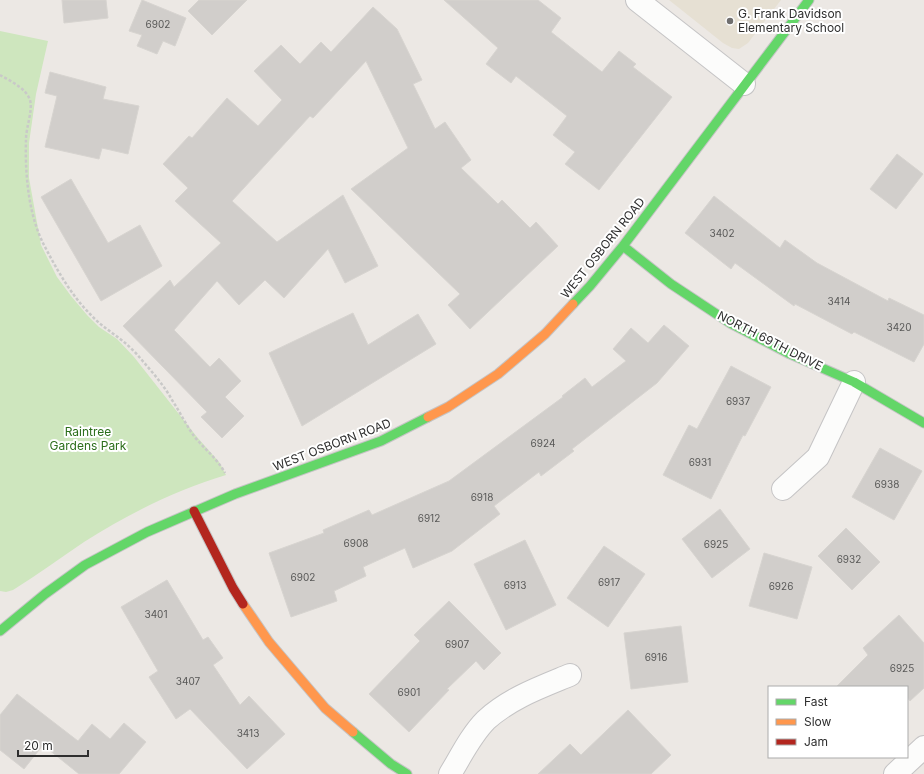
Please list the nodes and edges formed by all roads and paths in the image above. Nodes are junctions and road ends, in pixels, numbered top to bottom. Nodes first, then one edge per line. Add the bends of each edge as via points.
1 (637, 0) edge
2 (809, 0) edge
3 (0, 75) edge
4 (744, 84) junction
5 (623, 246) junction
6 (854, 382) junction
7 (924, 423) edge
8 (224, 472) dead end
9 (783, 489) dead end
10 (194, 511) junction
11 (2, 624) edge
12 (570, 675) dead end
13 (924, 747) edge
14 (407, 774) edge
15 (450, 774) edge
16 (895, 774) edge

1 - 4 street
2 - 4 street, WEST OSBORN ROAD
3 - 8 path via 20,88 30,99 26,173 42,240 56,268 92,316 125,343 158,379 193,434
4 - 5 street, WEST OSBORN ROAD
5 - 6 street, NORTH 69TH DRIVE via 671,284 730,323 790,354
5 - 10 street, WEST OSBORN ROAD via 545,334 498,374 448,407 382,441
6 - 7 street, NORTH 69TH DRIVE
6 - 9 street via 818,457
10 - 11 street, WEST OSBORN ROAD via 147,532 85,565
10 - 14 street via 232,588 269,642 325,708 390,764
12 - 15 street via 531,691 501,708 473,737
13 - 16 street

